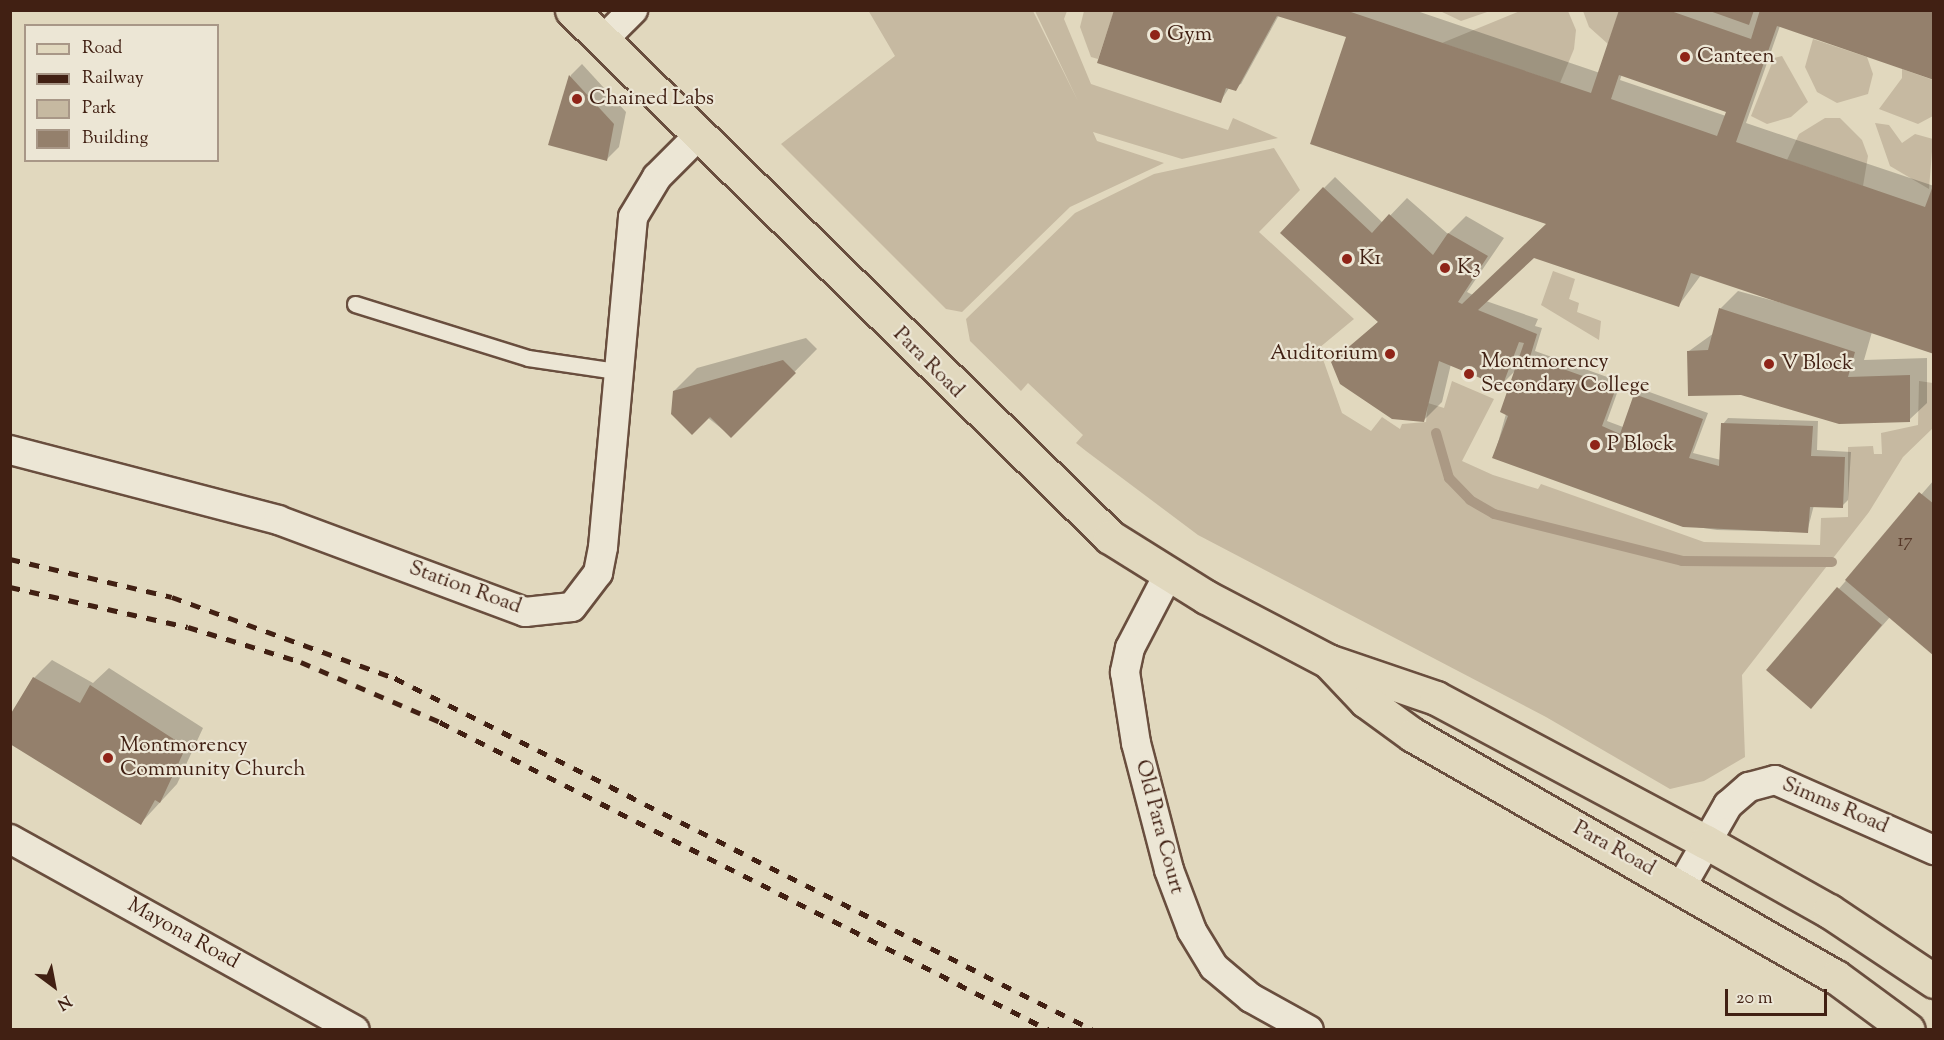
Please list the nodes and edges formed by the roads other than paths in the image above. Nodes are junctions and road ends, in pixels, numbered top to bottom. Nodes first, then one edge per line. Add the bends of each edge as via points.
1 (572, 10) edge
2 (633, 10) edge
3 (602, 41) junction
4 (699, 135) junction
5 (354, 304) dead end
6 (616, 370) junction
7 (10, 450) edge
8 (1168, 575) junction
9 (1328, 660) junction
10 (10, 839) edge
11 (1706, 842) junction
12 (1934, 850) edge
13 (1681, 887) junction
14 (1934, 981) edge
15 (355, 1029) edge
16 (1309, 1029) edge
17 (1908, 1029) edge

1 - 3 main road, Para Road
2 - 3 street
3 - 4 main road, Para Road
4 - 6 street, Station Road via 651,184 633,217
4 - 8 main road, Para Road via 1003,437 1110,537
5 - 6 lane via 528,358
6 - 7 street, Station Road via 598,573 572,607 550,613 525,612 278,520
8 - 9 main road, Para Road
8 - 16 street, Old Para Court via 1130,648 1125,672 1136,743 1168,870 1192,931 1214,967 1251,998
9 - 11 main road, Para Road via 1436,698
9 - 13 main road, Para Road via 1366,701 1413,735
10 - 15 street, Mayona Road
11 - 12 street, Simms Road via 1736,797 1775,780
11 - 13 street, Simms Road
11 - 14 main road, Para Road via 1829,911
13 - 17 main road, Para Road via 1851,986

